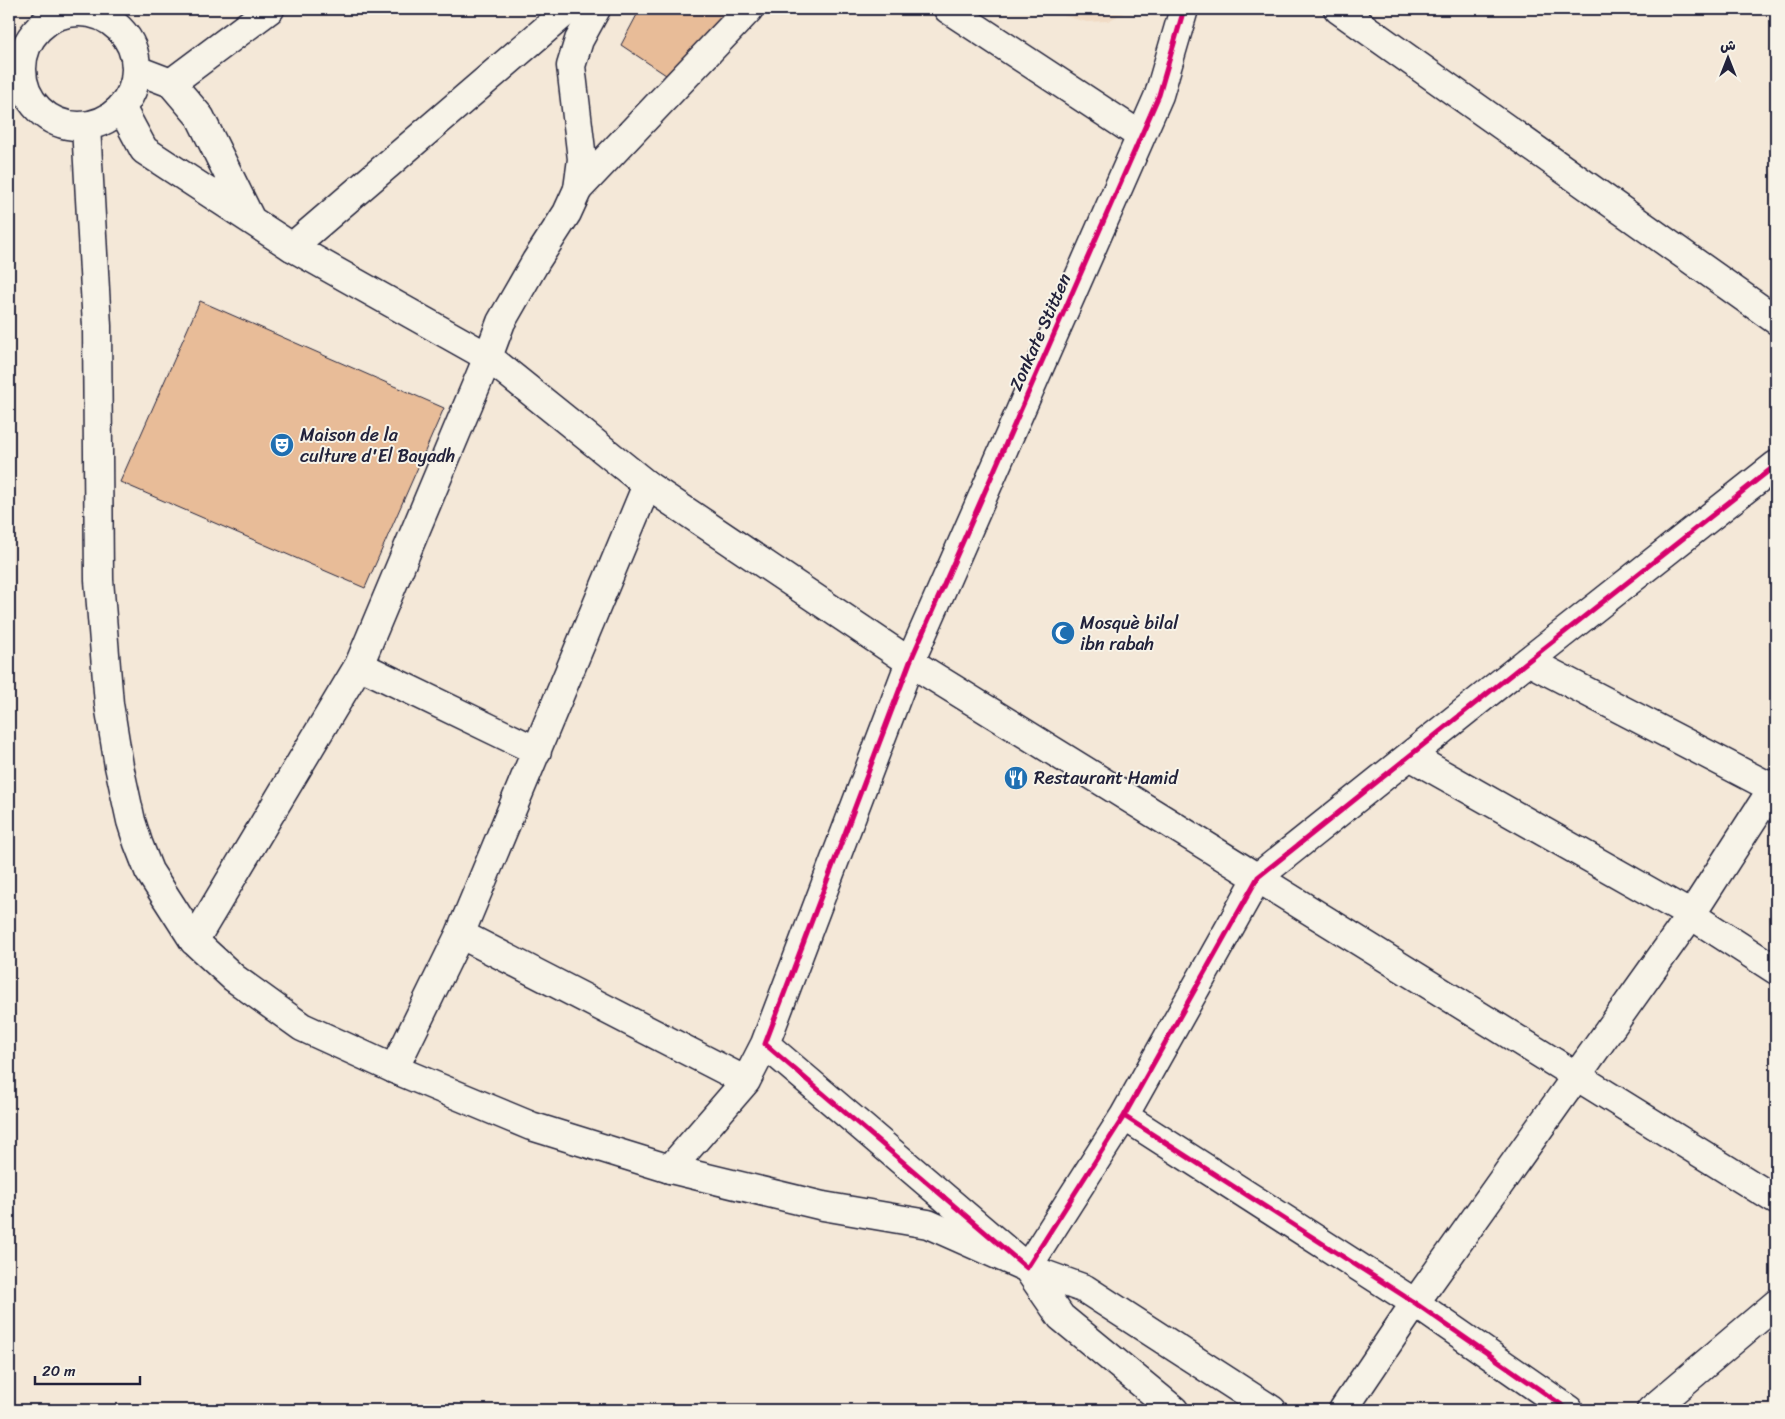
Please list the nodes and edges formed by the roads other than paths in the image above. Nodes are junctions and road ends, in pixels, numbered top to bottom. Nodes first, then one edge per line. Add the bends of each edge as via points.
1 (270, 9) edge
2 (569, 9) edge
3 (596, 9) edge
4 (750, 9) edge
5 (948, 9) edge
6 (1184, 9) edge
7 (1338, 9) edge
8 (78, 11) edge
9 (136, 70) junction
10 (16, 82) edge
11 (171, 83) junction
12 (122, 109) junction
13 (86, 126) junction
14 (1142, 136) junction
15 (578, 189) junction
16 (251, 219) junction
17 (292, 247) junction
18 (1776, 320) edge
19 (488, 357) junction
20 (1776, 464) edge
21 (647, 485) junction
22 (1528, 661) junction
23 (910, 662) junction
24 (359, 665) junction
25 (537, 751) junction
26 (1410, 756) junction
27 (1775, 787) edge
28 (1258, 877) junction
29 (1691, 915) junction
30 (460, 934) junction
31 (194, 941) junction
32 (1776, 970) edge
33 (765, 1044) junction
34 (394, 1069) junction
35 (1577, 1075) junction
36 (746, 1081) junction
37 (1124, 1116) junction
38 (670, 1169) junction
39 (1776, 1200) edge
40 (1027, 1268) junction
41 (1415, 1303) junction
42 (1776, 1304) edge
43 (1174, 1410) edge
44 (1272, 1410) edge
45 (1343, 1410) edge
46 (1569, 1410) edge
47 (1651, 1410) edge

1 - 11 street
2 - 17 street
3 - 15 street via 579,40 571,66 582,158
4 - 15 street
5 - 14 street
6 - 14 street, Zonkate Stitten via 1159,95
7 - 18 street
8 - 9 street via 108,19 124,32 133,50
8 - 10 street via 49,19 34,32 25,48
9 - 11 street
9 - 12 street via 135,88
10 - 13 street via 42,113 57,123
11 - 16 street via 200,117
12 - 13 street via 109,118
12 - 16 street via 144,150
13 - 31 street via 97,326 99,580 109,704 121,775 138,843 149,871
14 - 23 street, Zonkate Stitten
15 - 19 street via 567,213 501,322
16 - 17 street
17 - 19 street
19 - 21 street
19 - 24 street
20 - 22 street
21 - 23 street
21 - 25 street
22 - 26 street
22 - 27 street
23 - 28 street
23 - 33 street, Zonkate Stitten
24 - 25 street
24 - 31 street
25 - 30 street
26 - 28 street
26 - 29 street
27 - 29 street
28 - 35 street
28 - 37 street
29 - 32 street
29 - 35 street
30 - 34 street
30 - 36 street
31 - 34 street via 234,978 302,1027
33 - 36 street, Zonkate Stitten
33 - 40 street
34 - 38 street via 531,1126
35 - 39 street
35 - 41 street
36 - 38 street, Zonkate Stitten
37 - 40 street
37 - 41 street
38 - 40 street via 824,1206 928,1224
40 - 43 street via 1061,1317
40 - 44 street via 1085,1289
41 - 45 street
41 - 46 street
42 - 47 street

